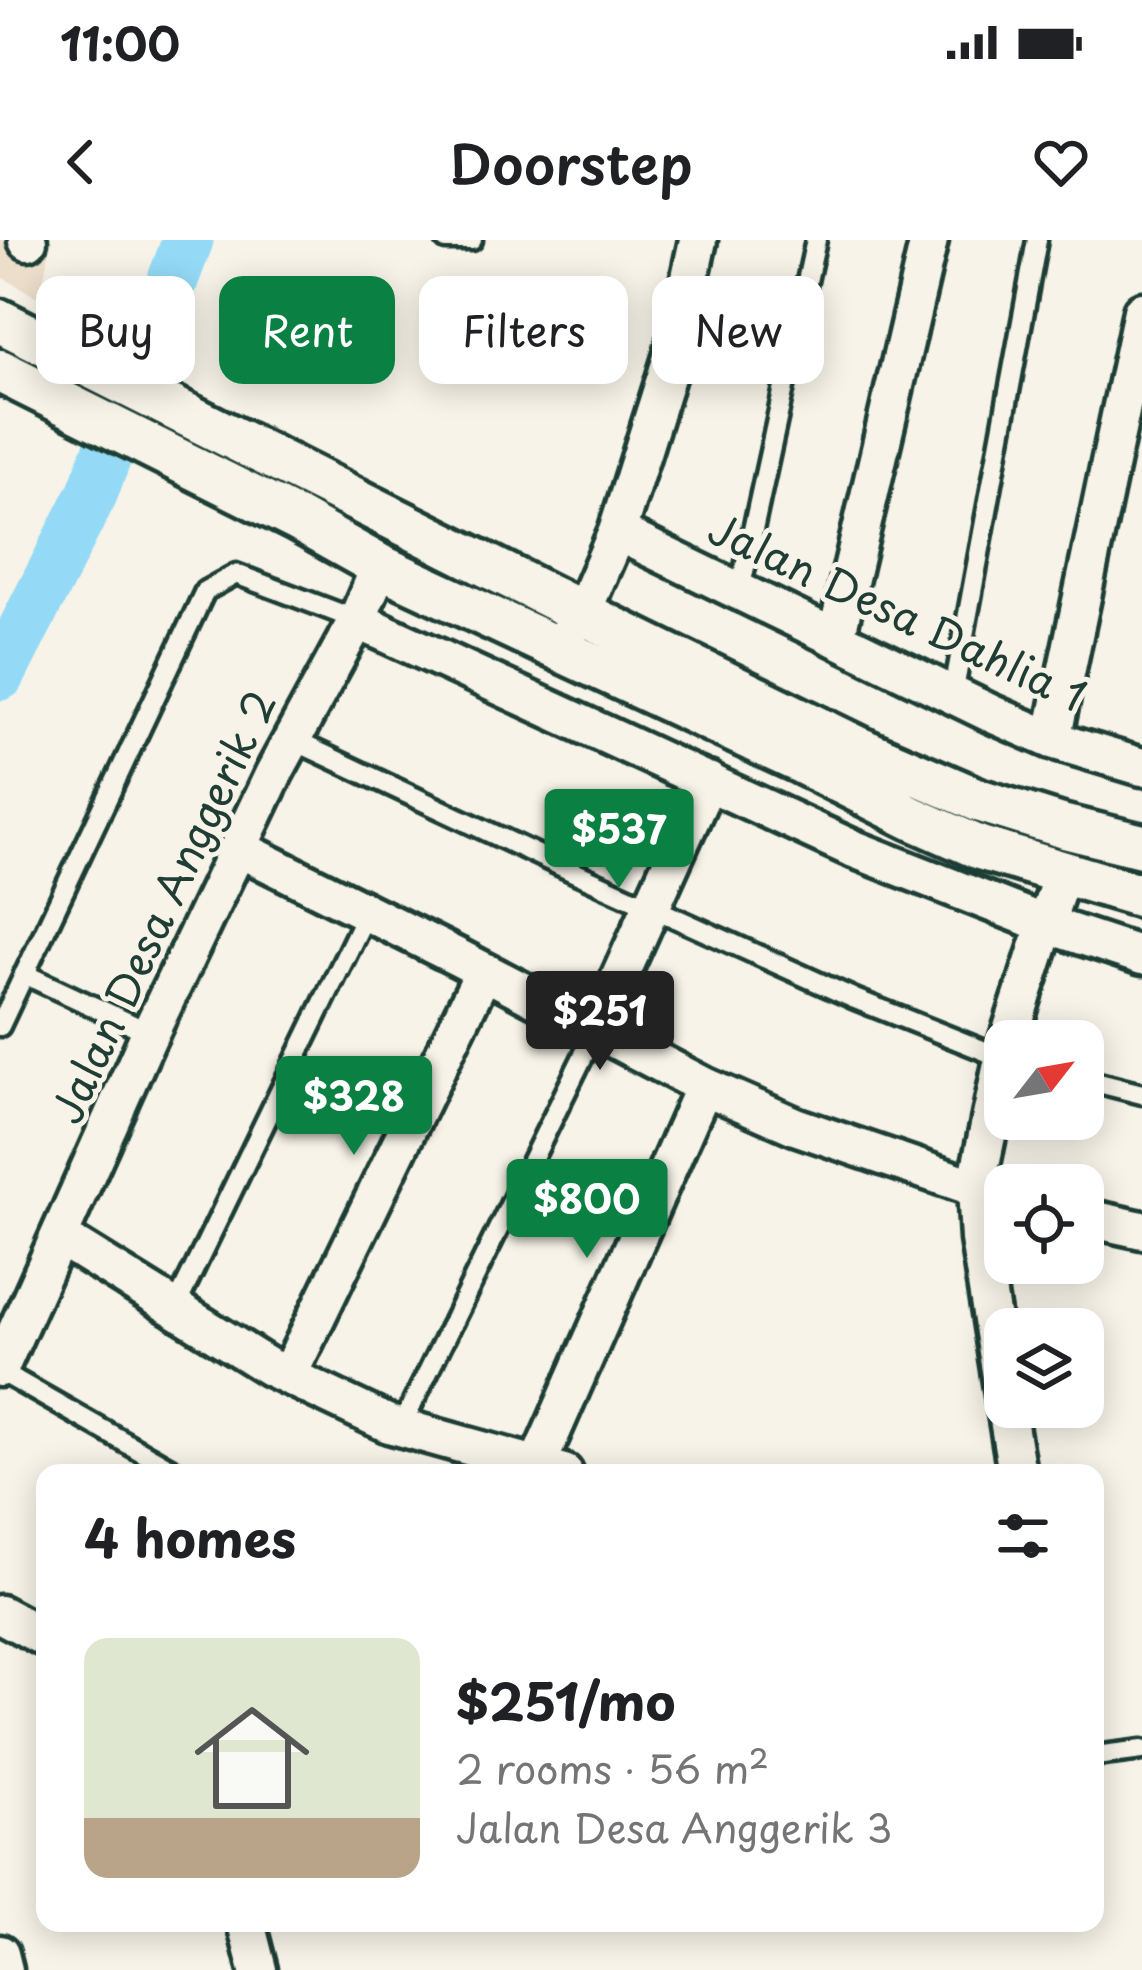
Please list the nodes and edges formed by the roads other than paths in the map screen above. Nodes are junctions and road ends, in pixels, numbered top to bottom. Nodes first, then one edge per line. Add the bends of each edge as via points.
1 (446, 240) edge
2 (472, 240) edge
3 (698, 240) edge
4 (816, 240) edge
5 (929, 240) edge
6 (1037, 240) edge
7 (1142, 311) edge
8 (0, 321) edge
9 (0, 371) edge
10 (177, 409) junction
11 (616, 532) junction
12 (380, 566) junction
13 (740, 590) junction
14 (582, 613) junction
15 (357, 620) junction
16 (836, 638) junction
17 (557, 649) junction
18 (953, 695) junction
19 (291, 739) junction
20 (1052, 740) junction
21 (1142, 767) edge
22 (708, 781) junction
23 (1142, 846) edge
24 (238, 848) junction
25 (1062, 874) junction
26 (1142, 896) edge
27 (651, 907) junction
28 (367, 912) junction
29 (1046, 924) junction
30 (1142, 956) edge
31 (484, 971) junction
32 (24, 974) junction
33 (1015, 1020) edge
34 (0, 1026) edge
35 (596, 1030) junction
36 (150, 1034) junction
37 (984, 1045) edge
38 (1104, 1084) edge
39 (704, 1086) junction
40 (1142, 1094) edge
41 (984, 1191) edge
42 (984, 1218) edge
43 (1104, 1222) edge
44 (1142, 1230) edge
45 (60, 1237) junction
46 (984, 1271) edge
47 (175, 1308) junction
48 (0, 1370) edge
49 (288, 1376) junction
50 (400, 1427) junction
51 (1009, 1428) edge
52 (163, 1464) edge
53 (532, 1464) edge
54 (552, 1464) edge
55 (1015, 1464) edge
56 (0, 1614) edge
57 (36, 1633) edge
58 (1142, 1750) edge
59 (1104, 1755) edge
60 (248, 1932) edge
61 (0, 1954) edge
62 (4, 1970) edge
63 (258, 1970) edge

1 - 2 lane
3 - 11 street via 674,348
4 - 13 lane
5 - 16 street
6 - 18 lane
7 - 20 street
8 - 10 street
9 - 12 street
10 - 12 street via 371,528 381,538
10 - 14 street
11 - 13 street, Jalan Desa Dahlia 1
11 - 14 street
12 - 15 street, Jalan Desa Anggerik 2
12 - 17 street
13 - 16 street, Jalan Desa Dahlia 1
14 - 17 street
14 - 23 street via 978,800
15 - 19 street, Jalan Desa Anggerik 2
15 - 22 street
15 - 32 lane via 236,574 205,591
16 - 18 street, Jalan Desa Dahlia 1
17 - 25 street via 912,818
18 - 20 street, Jalan Desa Dahlia 1
19 - 24 street, Jalan Desa Anggerik 2
19 - 27 lane
20 - 21 street, Jalan Desa Dahlia 1
22 - 27 street
22 - 29 street
24 - 28 street
24 - 36 street, Jalan Desa Anggerik 2
25 - 26 street
25 - 29 street
27 - 35 street
27 - 37 lane via 855,999
28 - 31 street
28 - 47 lane
29 - 30 street
29 - 33 street
31 - 35 street
31 - 49 street
32 - 34 lane
32 - 36 lane
35 - 39 street
35 - 50 lane
36 - 45 street, Jalan Desa Anggerik 2
38 - 40 lane
39 - 41 street
39 - 54 street
42 - 46 street
43 - 44 street
45 - 47 street
45 - 48 street, Jalan Desa Anggerik 2
47 - 49 street
48 - 52 lane
49 - 50 street
50 - 53 street
51 - 55 street
56 - 57 street
58 - 59 lane
60 - 63 street
61 - 62 street

